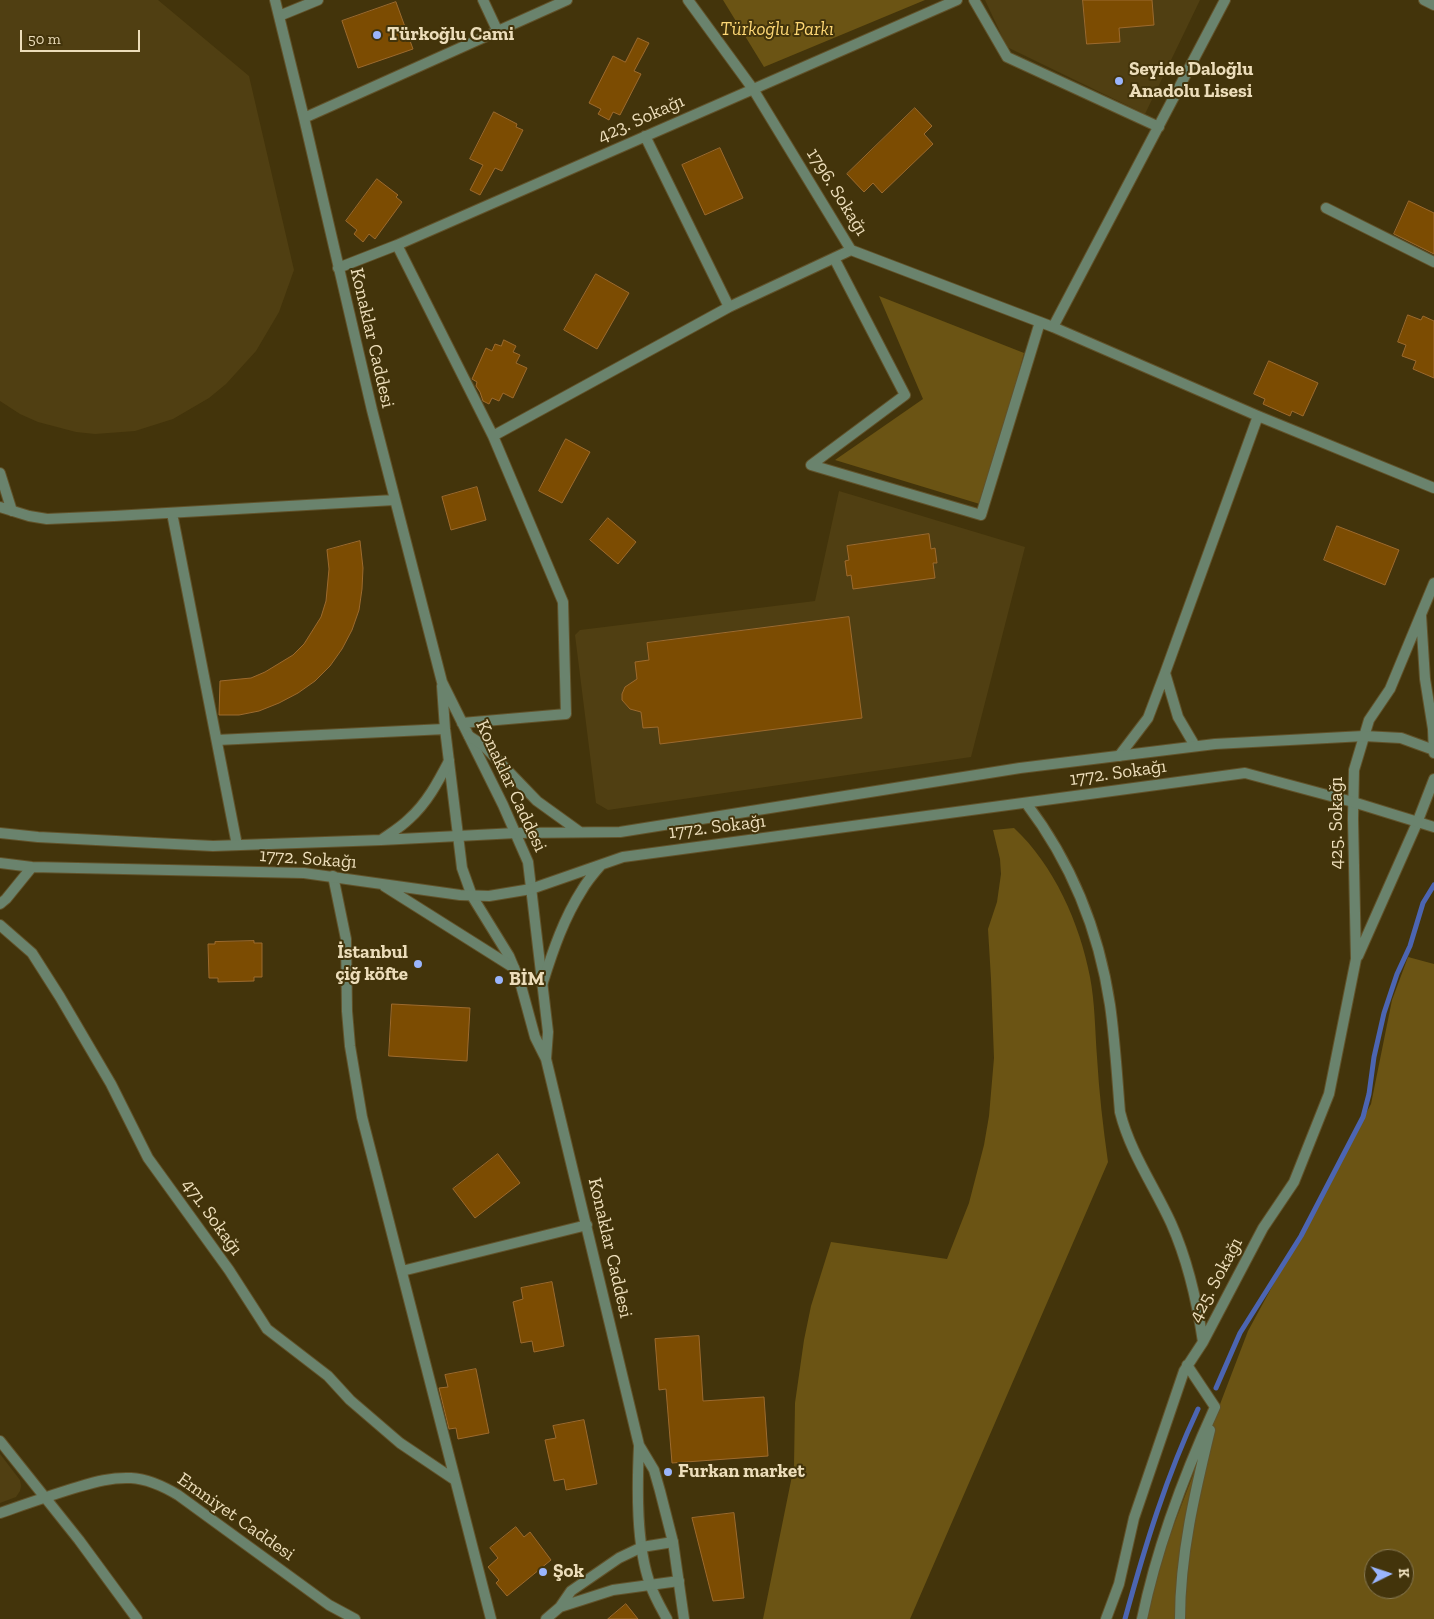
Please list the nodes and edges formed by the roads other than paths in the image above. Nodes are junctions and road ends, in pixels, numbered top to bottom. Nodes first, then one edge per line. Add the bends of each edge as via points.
1 (275, 0) edge
2 (318, 0) edge
3 (483, 0) edge
4 (567, 0) edge
5 (688, 0) edge
6 (957, 0) edge
7 (974, 0) edge
8 (1225, 0) edge
9 (1424, 0) edge
10 (1434, 5) edge
11 (279, 16) junction
12 (498, 32) junction
13 (753, 89) junction
14 (304, 118) junction
15 (1159, 127) junction
16 (645, 136) junction
17 (1326, 208) dead end
18 (397, 245) junction
19 (851, 250) junction
20 (834, 258) junction
21 (1434, 262) edge
22 (338, 268) junction
23 (729, 307) junction
24 (1040, 322) junction
25 (1053, 327) junction
26 (1258, 416) junction
27 (493, 436) junction
28 (0, 473) edge
29 (1434, 488) edge
30 (394, 500) junction
31 (0, 507) edge
32 (12, 511) junction
33 (172, 512) junction
34 (1434, 583) edge
35 (1421, 612) junction
36 (1165, 674) junction
37 (442, 682) junction
38 (462, 723) junction
39 (445, 729) junction
40 (469, 736) junction
41 (1364, 736) junction
42 (217, 740) junction
43 (1195, 746) junction
44 (1434, 751) edge
45 (1119, 756) junction
46 (449, 761) junction
47 (1434, 779) edge
48 (1353, 802) junction
49 (1026, 803) junction
50 (1417, 823) junction
51 (1434, 827) edge
52 (580, 832) junction
53 (0, 833) edge
54 (516, 833) junction
55 (457, 837) junction
56 (381, 840) junction
57 (237, 845) junction
58 (0, 863) edge
59 (602, 864) junction
60 (32, 867) junction
61 (333, 876) junction
62 (379, 882) junction
63 (531, 889) junction
64 (472, 896) junction
65 (0, 904) edge
66 (0, 925) edge
67 (1356, 959) junction
68 (514, 968) junction
69 (543, 982) junction
70 (546, 1059) junction
71 (586, 1226) junction
72 (402, 1271) junction
73 (1203, 1342) junction
74 (1188, 1365) junction
75 (1215, 1407) junction
76 (0, 1441) edge
77 (640, 1445) junction
78 (455, 1480) junction
79 (44, 1497) junction
80 (0, 1513) edge
81 (673, 1542) junction
82 (642, 1547) junction
83 (679, 1581) junction
84 (650, 1586) junction
85 (560, 1607) junction
86 (137, 1619) edge
87 (355, 1619) edge
88 (491, 1619) edge
89 (546, 1619) edge
90 (667, 1619) edge
91 (684, 1619) edge
92 (1106, 1619) edge
93 (1142, 1619) edge
94 (1180, 1619) edge

1 - 11 street, Konaklar Caddesi
2 - 11 street
3 - 12 street
4 - 12 street
5 - 13 street, 1796. Sokağı
6 - 13 street, 423. Sokağı
7 - 15 street via 1007,57
8 - 15 street
9 - 10 street
11 - 14 street, Konaklar Caddesi
12 - 14 street
13 - 16 street, 423. Sokağı
13 - 19 street, 1796. Sokağı
14 - 22 street, Konaklar Caddesi
15 - 25 street
16 - 18 street, 423. Sokağı
16 - 23 street
17 - 21 street
18 - 22 street, 423. Sokağı
18 - 27 street
19 - 20 street
19 - 24 street, 1796. Sokağı
20 - 23 street
20 - 24 street via 905,395 811,465 981,515
22 - 30 street, Konaklar Caddesi
23 - 27 street
24 - 25 street, 1796. Sokağı
25 - 26 street, 1796. Sokağı
26 - 29 street, 1796. Sokağı
26 - 36 street
27 - 38 street via 563,602 566,714
28 - 32 street
30 - 33 street
30 - 37 street, Konaklar Caddesi
31 - 32 street
32 - 33 street via 47,519
33 - 42 street
34 - 35 street, 425. Sokağı
35 - 41 street, 425. Sokağı via 1390,689 1369,720
35 - 44 street, 425. Sokağı
36 - 43 street via 1178,717
36 - 45 street via 1148,718
37 - 38 street, Konaklar Caddesi
37 - 39 street, Konaklar Caddesi
38 - 40 street, Konaklar Caddesi
39 - 42 street
39 - 46 street, Konaklar Caddesi
40 - 52 street via 483,745 537,801
40 - 54 street, Konaklar Caddesi
41 - 43 street, 1772. Sokağı
41 - 44 street, 1772. Sokağı via 1401,738
41 - 48 street, 425. Sokağı via 1354,770
42 - 57 street
43 - 45 street, 1772. Sokağı
45 - 52 street, 1772. Sokağı via 1020,768 620,832
46 - 55 street, Konaklar Caddesi
46 - 56 street via 424,803 410,819
47 - 50 street, 425. Sokağı
48 - 49 street, 1772. Sokağı via 1245,773
48 - 50 street, 1772. Sokağı
48 - 67 street, 425. Sokağı
49 - 59 street, 1772. Sokağı via 623,857
49 - 73 street via 1046,829 1067,868 1090,923 1110,1006 1123,1125 1180,1243 1193,1286
50 - 51 street, 1772. Sokağı
50 - 67 street, 425. Sokağı
52 - 54 street, 1772. Sokağı
53 - 57 street, 1772. Sokağı
54 - 55 street, 1772. Sokağı
54 - 63 street, Konaklar Caddesi via 528,862
55 - 56 street, 1772. Sokağı
55 - 64 street, Konaklar Caddesi via 462,868
56 - 57 street, 1772. Sokağı
58 - 60 street, 1772. Sokağı
59 - 63 street, 1772. Sokağı
59 - 69 street via 568,914
60 - 61 street, 1772. Sokağı
60 - 65 street
61 - 62 street, 1772. Sokağı
61 - 72 street via 346,939 347,1010 355,1082
62 - 64 street, 1772. Sokağı
62 - 68 street
63 - 64 street, 1772. Sokağı
63 - 69 street, Konaklar Caddesi
64 - 68 street, Konaklar Caddesi via 503,944
66 - 78 street, 471. Sokağı via 32,953 111,1084 148,1158 229,1270 266,1329 328,1376 394,1438
67 - 73 street, 425. Sokağı via 1329,1094 1314,1136 1294,1182 1263,1228
68 - 70 street, Konaklar Caddesi via 535,1037
69 - 70 street, Konaklar Caddesi via 548,1032
70 - 71 street, Konaklar Caddesi
71 - 72 street
71 - 77 street, Konaklar Caddesi
72 - 78 street
73 - 74 street, 425. Sokağı
74 - 75 street
74 - 92 street, 425. Sokağı via 1134,1518 1121,1576
75 - 93 street via 1168,1523
75 - 94 street via 1185,1544
76 - 79 street
77 - 81 street, Konaklar Caddesi via 654,1470
77 - 82 street, Konaklar Caddesi via 638,1476
78 - 88 street
79 - 80 street, Emniyet Caddesi
79 - 86 street
79 - 87 street, Emniyet Caddesi via 107,1479 132,1478 156,1484 178,1495 329,1605
81 - 82 street
81 - 83 street, Konaklar Caddesi
82 - 84 street, Konaklar Caddesi
82 - 85 street via 619,1558 571,1591
83 - 84 street
83 - 91 street, Konaklar Caddesi
84 - 85 street via 606,1592
84 - 90 street, Konaklar Caddesi
85 - 89 street

